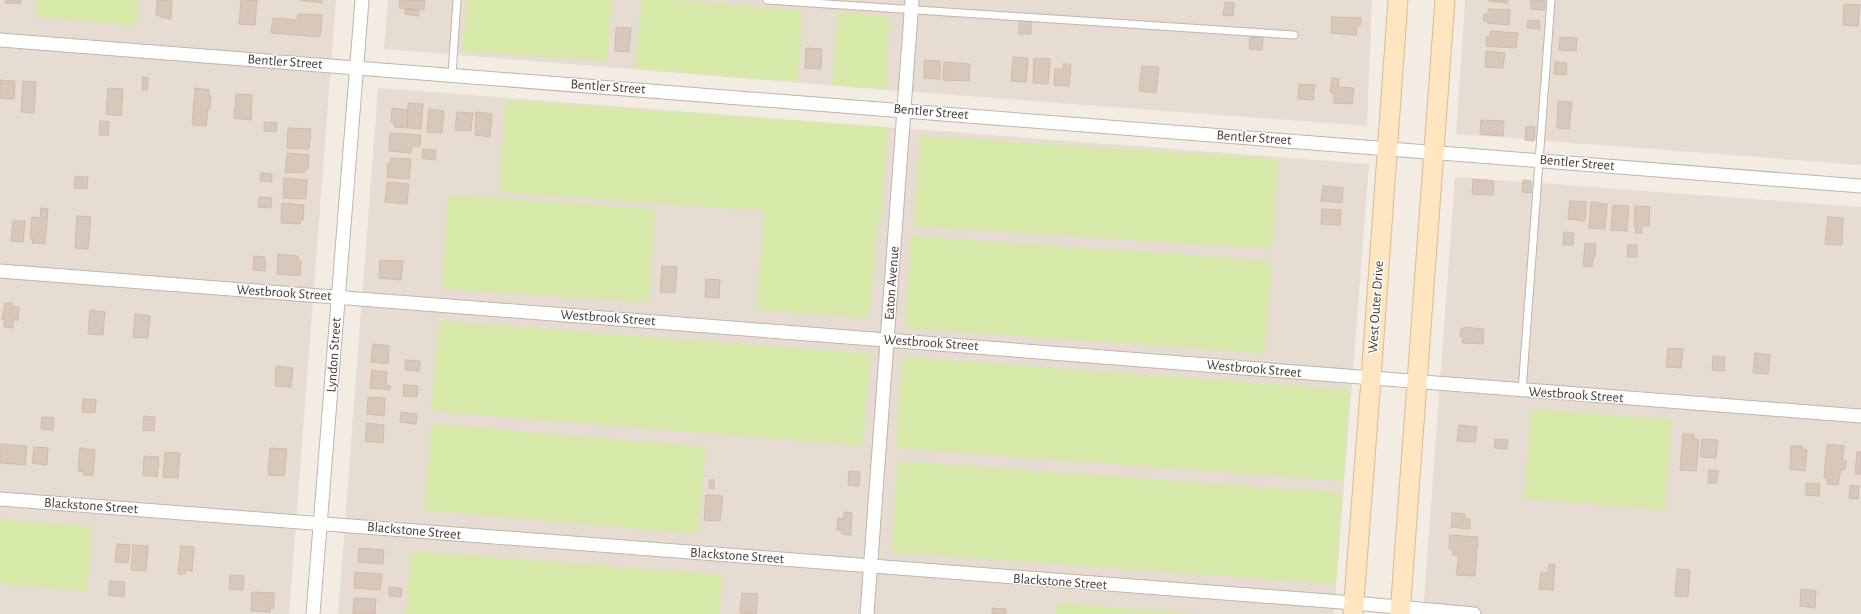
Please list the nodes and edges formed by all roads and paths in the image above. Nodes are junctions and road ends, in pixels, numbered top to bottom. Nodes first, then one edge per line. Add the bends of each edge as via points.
1 (362, 0) edge
2 (457, 0) edge
3 (767, 0) edge
4 (1398, 0) edge
5 (1445, 0) edge
6 (1551, 0) edge
7 (911, 4) edge
8 (1294, 36) dead end
9 (0, 40) edge
10 (356, 67) junction
11 (452, 75) junction
12 (904, 110) junction
13 (1387, 148) junction
14 (1434, 152) junction
15 (1540, 160) junction
16 (1861, 186) edge
17 (0, 271) edge
18 (339, 298) junction
19 (888, 340) junction
20 (1371, 379) junction
21 (1418, 383) junction
22 (1522, 391) junction
23 (1861, 416) edge
24 (0, 499) edge
25 (320, 523) junction
26 (870, 567) junction
27 (1353, 609) edge
28 (1401, 611) edge
29 (313, 614) edge
30 (867, 614) edge
31 (1474, 614) edge

1 - 10 street, Lyndon Street
2 - 11 lane
3 - 7 lane
4 - 13 main road, West Outer Drive
5 - 14 main road
6 - 15 lane
7 - 8 lane
7 - 12 street, Eaton Avenue
9 - 10 street, Bentler Street
10 - 11 street, Bentler Street
10 - 18 street, Lyndon Street
11 - 12 street, Bentler Street
12 - 13 street, Bentler Street
12 - 19 street, Eaton Avenue
13 - 14 street, Bentler Street
13 - 20 main road, West Outer Drive
14 - 15 street, Bentler Street
14 - 21 main road
15 - 16 street, Bentler Street
15 - 22 lane
17 - 18 street, Westbrook Street
18 - 19 street, Westbrook Street
18 - 25 street, Lyndon Street
19 - 20 street, Westbrook Street
19 - 26 street, Eaton Avenue
20 - 21 street, Westbrook Street
20 - 27 main road, West Outer Drive
21 - 22 street, Westbrook Street
21 - 28 main road
22 - 23 street, Westbrook Street
24 - 25 street, Blackstone Street
25 - 26 street, Blackstone Street
25 - 29 street, Lyndon Street
26 - 27 street, Blackstone Street
26 - 30 street, Eaton Avenue
27 - 28 street, Blackstone Street
28 - 31 street, Blackstone Street

